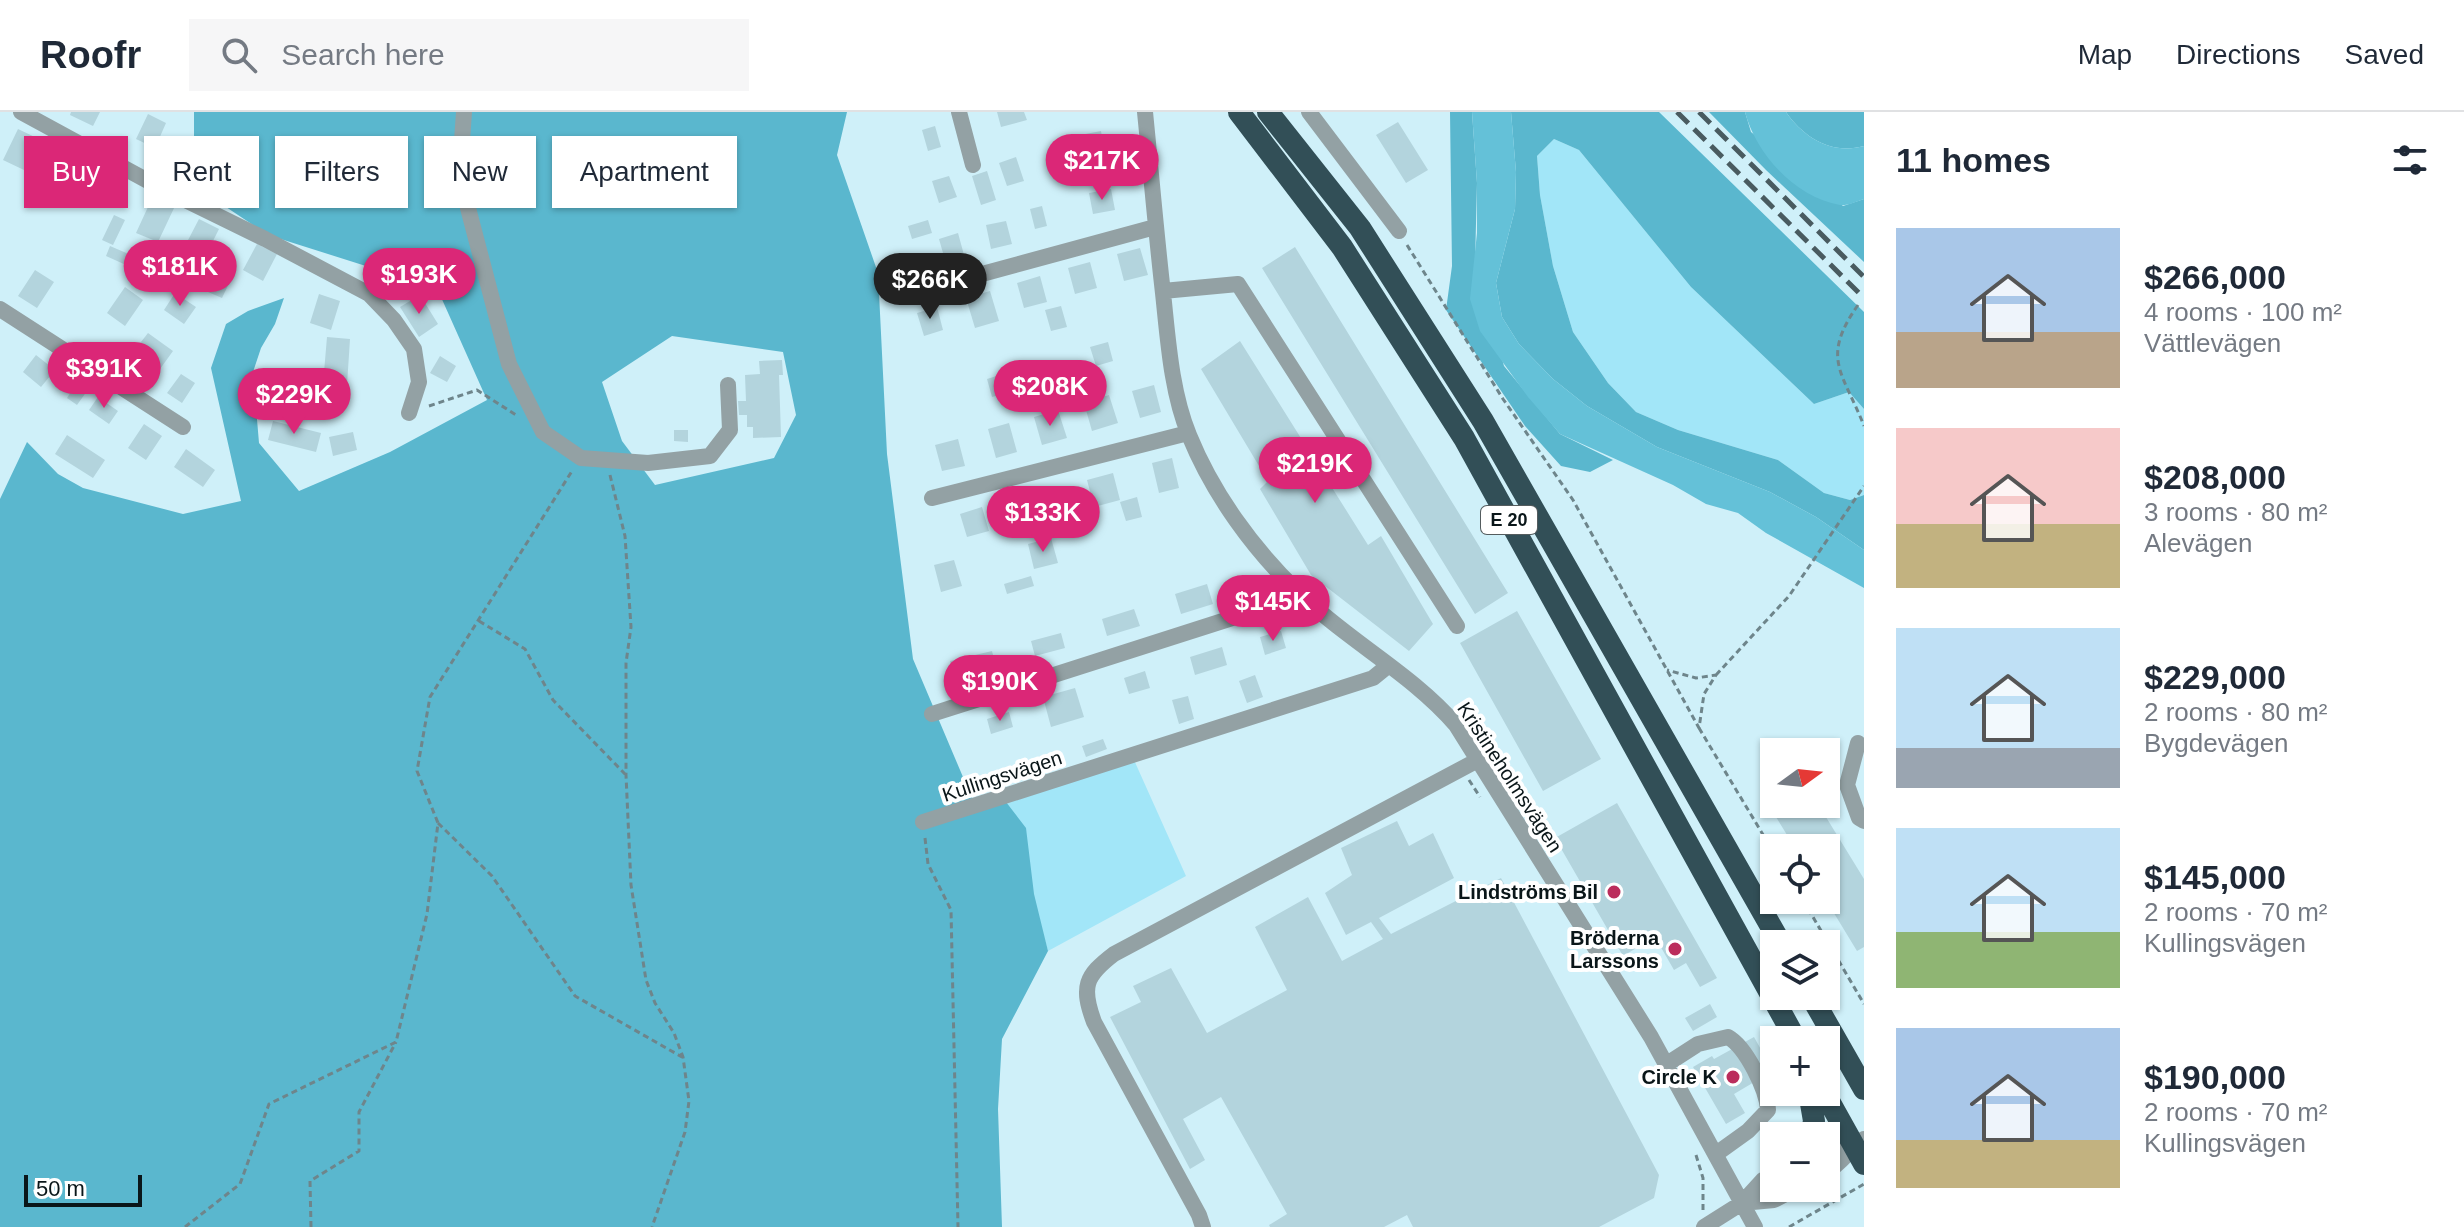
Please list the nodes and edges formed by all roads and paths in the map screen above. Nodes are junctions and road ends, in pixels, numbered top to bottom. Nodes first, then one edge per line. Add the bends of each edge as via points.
1 (21, 112) edge
2 (464, 112) edge
3 (959, 112) edge
4 (1145, 112) edge
5 (1239, 112) edge
6 (1268, 112) edge
7 (1309, 112) edge
8 (973, 165) dead end
9 (1155, 227) junction
10 (1399, 231) joint
11 (1163, 291) junction
12 (912, 293) dead end
13 (1858, 305) dead end
14 (0, 309) edge
15 (728, 385) dead end
16 (409, 413) joint
17 (516, 415) dead end
18 (1864, 426) edge
19 (183, 427) dead end
20 (1188, 433) junction
21 (581, 458) junction
22 (606, 460) junction
23 (1864, 486) edge
24 (932, 498) dead end
25 (1301, 596) junction
26 (479, 621) junction
27 (1457, 626) dead end
28 (1389, 665) junction
29 (1667, 670) junction
30 (1716, 675) junction
31 (932, 714) dead end
32 (1699, 728) junction
33 (1858, 743) dead end
34 (1478, 760) junction
35 (626, 775) junction
36 (1864, 821) edge
37 (923, 822) joint
38 (438, 823) junction
39 (1763, 834) edge
40 (1811, 914) edge
41 (1773, 930) edge
42 (1864, 1004) edge
43 (1819, 1010) edge
44 (1788, 1026) edge
45 (396, 1042) junction
46 (683, 1057) junction
47 (1667, 1064) junction
48 (1864, 1089) edge
49 (1833, 1106) edge
50 (1840, 1148) edge
51 (1861, 1150) edge
52 (1716, 1154) junction
53 (1840, 1165) edge
54 (1760, 1183) edge
55 (1864, 1184) edge
56 (1760, 1201) edge
57 (1742, 1203) junction
58 (185, 1227) edge
59 (311, 1227) edge
60 (652, 1227) edge
61 (958, 1227) edge
62 (1203, 1227) edge
63 (1704, 1227) edge
64 (1755, 1227) edge
65 (1789, 1227) edge

1 - 16 street via 369,294 414,349 419,382
2 - 21 street via 461,155 468,208 509,364 543,432
3 - 8 street
4 - 9 street, Kristineholmsvägen
5 - 44 highway, E 20 via 1342,247 1464,438
6 - 41 highway, E 20 via 1360,228 1483,421
7 - 10 street
9 - 11 street, Kristineholmsvägen
9 - 12 street
10 - 29 path via 1573,500
11 - 20 street, Kristineholmsvägen via 1169,349
11 - 27 street via 1238,284
13 - 18 path via 1839,337 1836,355
14 - 19 street
15 - 22 street via 730,430 710,456 648,463
16 - 17 path via 477,390
20 - 24 street
20 - 25 street, Kristineholmsvägen via 1237,521
21 - 22 street
21 - 26 path
22 - 35 path via 625,536 631,627
23 - 30 path via 1789,596
25 - 28 street, Kristineholmsvägen
25 - 31 street
26 - 35 path via 525,649 553,700
26 - 38 path via 430,697 417,771
28 - 34 street, Kristineholmsvägen via 1438,704
28 - 37 street, Kullingsvägen via 1373,678
29 - 30 path via 1696,678
29 - 32 path
30 - 32 path via 1704,694
32 - 39 path
33 - 36 street via 1847,785
34 - 47 street, Kristineholmsvägen
34 - 62 street via 1114,954 1088,979 1086,1000 1094,1022
35 - 46 path via 631,885 646,980
37 - 61 path, Kullingsvägen via 928,864 951,910
38 - 45 path via 427,914
38 - 46 path via 492,876 575,996
40 - 42 path
43 - 48 highway
45 - 58 path via 269,1104 240,1184
45 - 59 path via 359,1112 359,1151 310,1181
46 - 60 path via 689,1101 685,1132
47 - 52 street, Kristineholmsvägen
47 - 52 street via 1698,1044 1728,1037 1736,1041 1760,1083 1768,1110
49 - 51 highway
50 - 51 street
51 - 53 street
52 - 57 street, Kristineholmsvägen
54 - 57 street
55 - 65 path
56 - 57 street
57 - 63 street
57 - 64 street, Kristineholmsvägen

